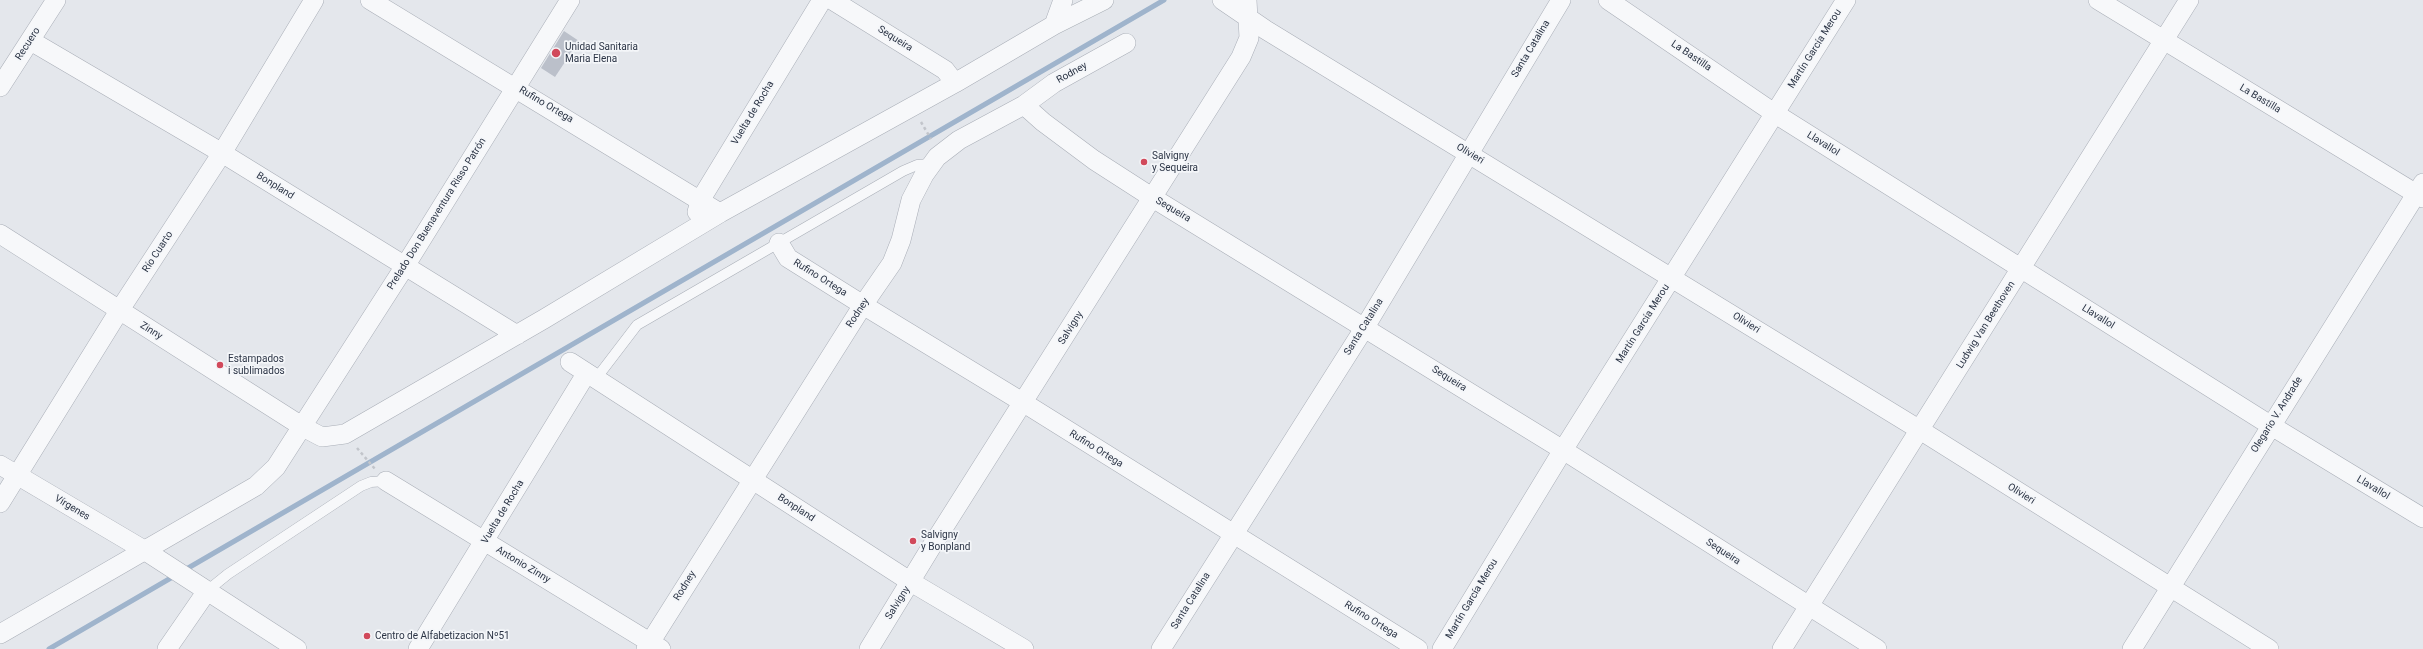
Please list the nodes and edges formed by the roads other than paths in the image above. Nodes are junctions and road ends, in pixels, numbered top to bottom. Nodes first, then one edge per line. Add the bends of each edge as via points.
1 (56, 0) edge
2 (314, 0) edge
3 (370, 0) edge
4 (570, 0) edge
5 (822, 0) edge
6 (832, 0) edge
7 (1063, 0) edge
8 (1104, 0) edge
9 (1222, 0) edge
10 (1560, 0) edge
11 (1608, 0) edge
12 (1846, 0) edge
13 (2098, 0) edge
14 (2188, 0) edge
15 (1635, 7) edge
16 (1248, 9) edge
17 (1054, 25) junction
18 (2164, 40) junction
19 (31, 41) junction
20 (1126, 43) dead end
21 (955, 83) junction
22 (516, 86) junction
23 (0, 87) edge
24 (1024, 105) junction
25 (1774, 113) junction
26 (222, 153) junction
27 (1468, 153) junction
28 (932, 164) junction
29 (2421, 191) edge
30 (1153, 198) junction
31 (701, 200) junction
32 (720, 213) junction
33 (693, 229) junction
34 (0, 234) edge
35 (779, 243) junction
36 (405, 266) junction
37 (2020, 269) junction
38 (1672, 277) junction
39 (863, 305) junction
40 (119, 311) junction
41 (1365, 327) junction
42 (517, 335) junction
43 (570, 362) dead end
44 (590, 377) junction
45 (1024, 403) junction
46 (2270, 425) junction
47 (303, 427) junction
48 (1920, 430) junction
49 (1563, 450) junction
50 (0, 465) edge
51 (17, 475) junction
52 (752, 480) junction
53 (386, 481) joint
54 (0, 503) edge
55 (2423, 518) edge
56 (1232, 535) junction
57 (485, 542) junction
58 (144, 550) junction
59 (911, 582) junction
60 (2170, 589) junction
61 (207, 591) junction
62 (1808, 607) junction
63 (0, 634) edge
64 (652, 647) edge
65 (167, 649) edge
66 (297, 649) edge
67 (418, 649) edge
68 (869, 649) edge
69 (1024, 649) edge
70 (1161, 649) edge
71 (1418, 649) edge
72 (1442, 649) edge
73 (1782, 649) edge
74 (1877, 649) edge
75 (2132, 649) edge
76 (2269, 649) edge

1 - 19 street, Recuero
2 - 26 street, Río Cuarto
3 - 22 street, Rufino Ortega
4 - 22 street, Prelado Don Buenaventura Risso Patrón
5 - 31 street, Vuelta de Rocha
6 - 21 street, Sequeira via 945,70
7 - 17 street
8 - 17 street
9 - 16 street, Olivieri
10 - 27 street, Santa Catalina
11 - 15 street, La Bastilla
12 - 25 street, Martín García Merou
13 - 18 street, La Bastilla
14 - 18 street, Ludwig Van Beethoven
15 - 25 street, La Bastilla
16 - 27 street, Olivieri
16 - 30 street, Salvigny via 1249,38 1241,57
17 - 21 street
18 - 29 street, La Bastilla
18 - 37 street, Ludwig Van Beethoven
19 - 23 street, Recuero
19 - 26 street, Bonpland
20 - 24 street, Rodney via 1054,83
21 - 32 street
22 - 31 street, Rufino Ortega
22 - 36 street, Prelado Don Buenaventura Risso Patrón
24 - 28 street, Rodney via 959,140
24 - 30 street, Sequeira via 1094,160
25 - 37 street, Llavallol
25 - 38 street, Martín García Merou
26 - 36 street, Bonpland
26 - 40 street, Río Cuarto
27 - 38 street, Olivieri
27 - 41 street, Santa Catalina
28 - 35 lane via 903,171
28 - 39 street, Rodney via 911,200 892,263
29 - 46 street, Olegario V. Andrade
30 - 41 street, Sequeira
30 - 45 street, Salvigny
31 - 32 street, Rufino Ortega
31 - 33 street, Vuelta de Rocha
32 - 33 street
33 - 42 street
34 - 40 street, Zinny
35 - 39 street, Rufino Ortega via 788,258
35 - 44 lane via 637,325
36 - 42 street, Bonpland
36 - 47 street, Prelado Don Buenaventura Risso Patrón
37 - 46 street, Llavallol
37 - 48 street, Ludwig Van Beethoven
38 - 48 street, Olivieri
38 - 49 street, Martín García Merou
39 - 45 street, Rufino Ortega
39 - 52 street, Rodney
40 - 47 street, Zinny
40 - 51 street, Río Cuarto
41 - 49 street, Sequeira
41 - 56 street, Santa Catalina
42 - 47 street, Zinny via 345,434 322,437
43 - 44 street, Bonpland
44 - 52 street, Bonpland
44 - 57 street, Vuelta de Rocha
45 - 56 street, Rufino Ortega
45 - 59 street, Salvigny
46 - 55 street, Llavallol
46 - 60 street, Olegario V. Andrade
47 - 58 street, Prelado Don Buenaventura Risso Patrón via 276,467 256,486
48 - 60 street, Olivieri
48 - 62 street, Ludwig Van Beethoven
49 - 62 street, Sequeira
49 - 72 street, Martín García Merou
50 - 51 street, Vírgenes
51 - 54 street, Río Cuarto
51 - 58 street, Vírgenes
52 - 59 street, Bonpland
52 - 64 street, Rodney
53 - 57 street, Antonio Zinny
53 - 61 lane via 361,486 228,574
56 - 70 street, Santa Catalina
56 - 71 street, Rufino Ortega
57 - 64 street, Antonio Zinny
57 - 67 street, Vuelta de Rocha
58 - 61 street, Vírgenes
58 - 63 street, Prelado Don Buenaventura Risso Patrón
59 - 68 street, Salvigny
59 - 69 street, Bonpland
60 - 75 street, Olegario V. Andrade
60 - 76 street, Olivieri
61 - 65 street
61 - 66 street
62 - 73 street, Ludwig Van Beethoven
62 - 74 street, Sequeira

